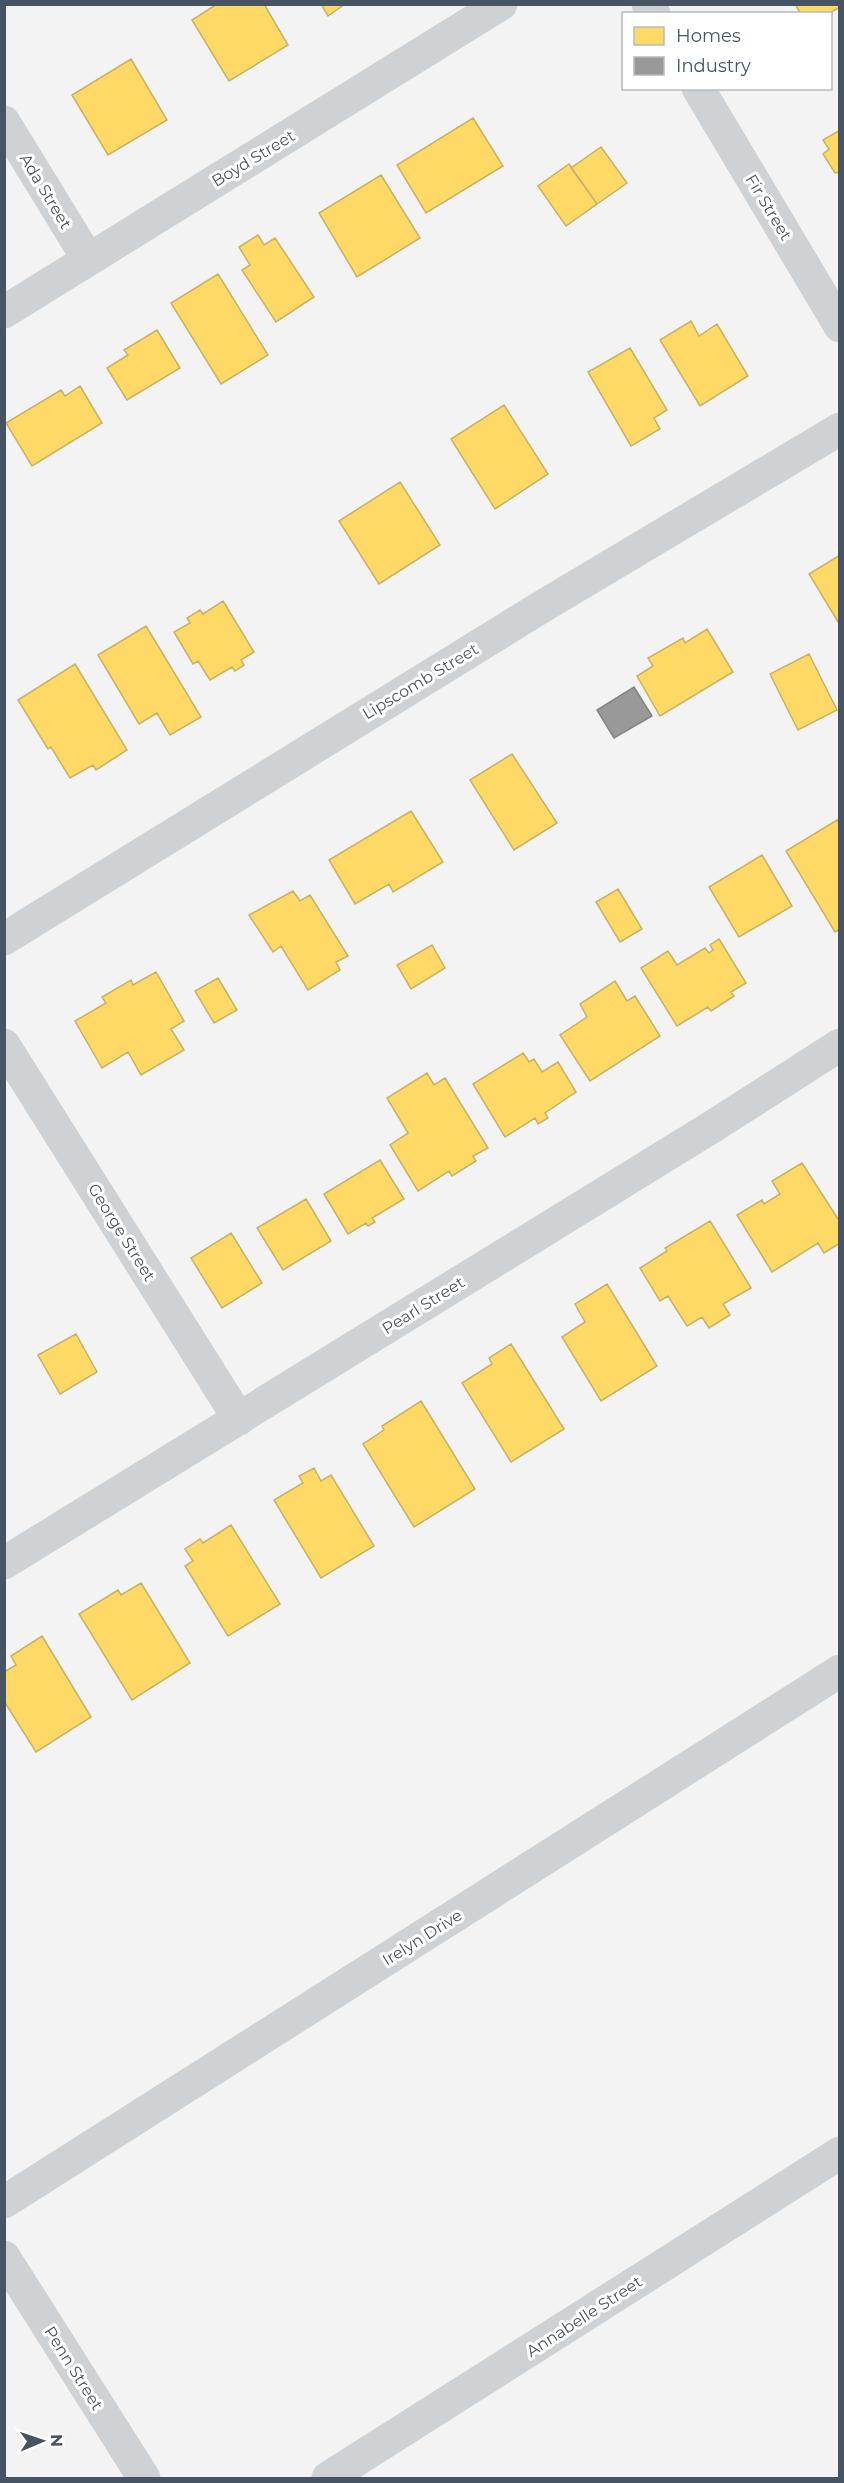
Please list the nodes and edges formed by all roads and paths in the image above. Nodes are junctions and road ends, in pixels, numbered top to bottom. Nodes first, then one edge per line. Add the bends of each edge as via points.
1 (501, 4) edge
2 (699, 90) edge
3 (4, 122) edge
4 (88, 259) junction
5 (4, 312) edge
6 (840, 326) edge
7 (840, 429) edge
8 (4, 939) edge
9 (840, 1045) edge
10 (4, 1046) edge
11 (239, 1419) junction
12 (4, 1563) edge
13 (840, 1671) edge
14 (840, 2152) edge
15 (4, 2202) edge
16 (4, 2257) edge
17 (144, 2478) edge
18 (328, 2478) edge

1 - 4 street, Boyd Street
2 - 6 street, Fir Street
3 - 4 street, Ada Street
4 - 5 street, Boyd Street
7 - 8 street, Lipscomb Street via 577,585
9 - 11 street, Pearl Street
10 - 11 street, George Street
11 - 12 street, Pearl Street
13 - 15 street, Irelyn Drive
14 - 18 street, Annabelle Street
16 - 17 street, Penn Street

